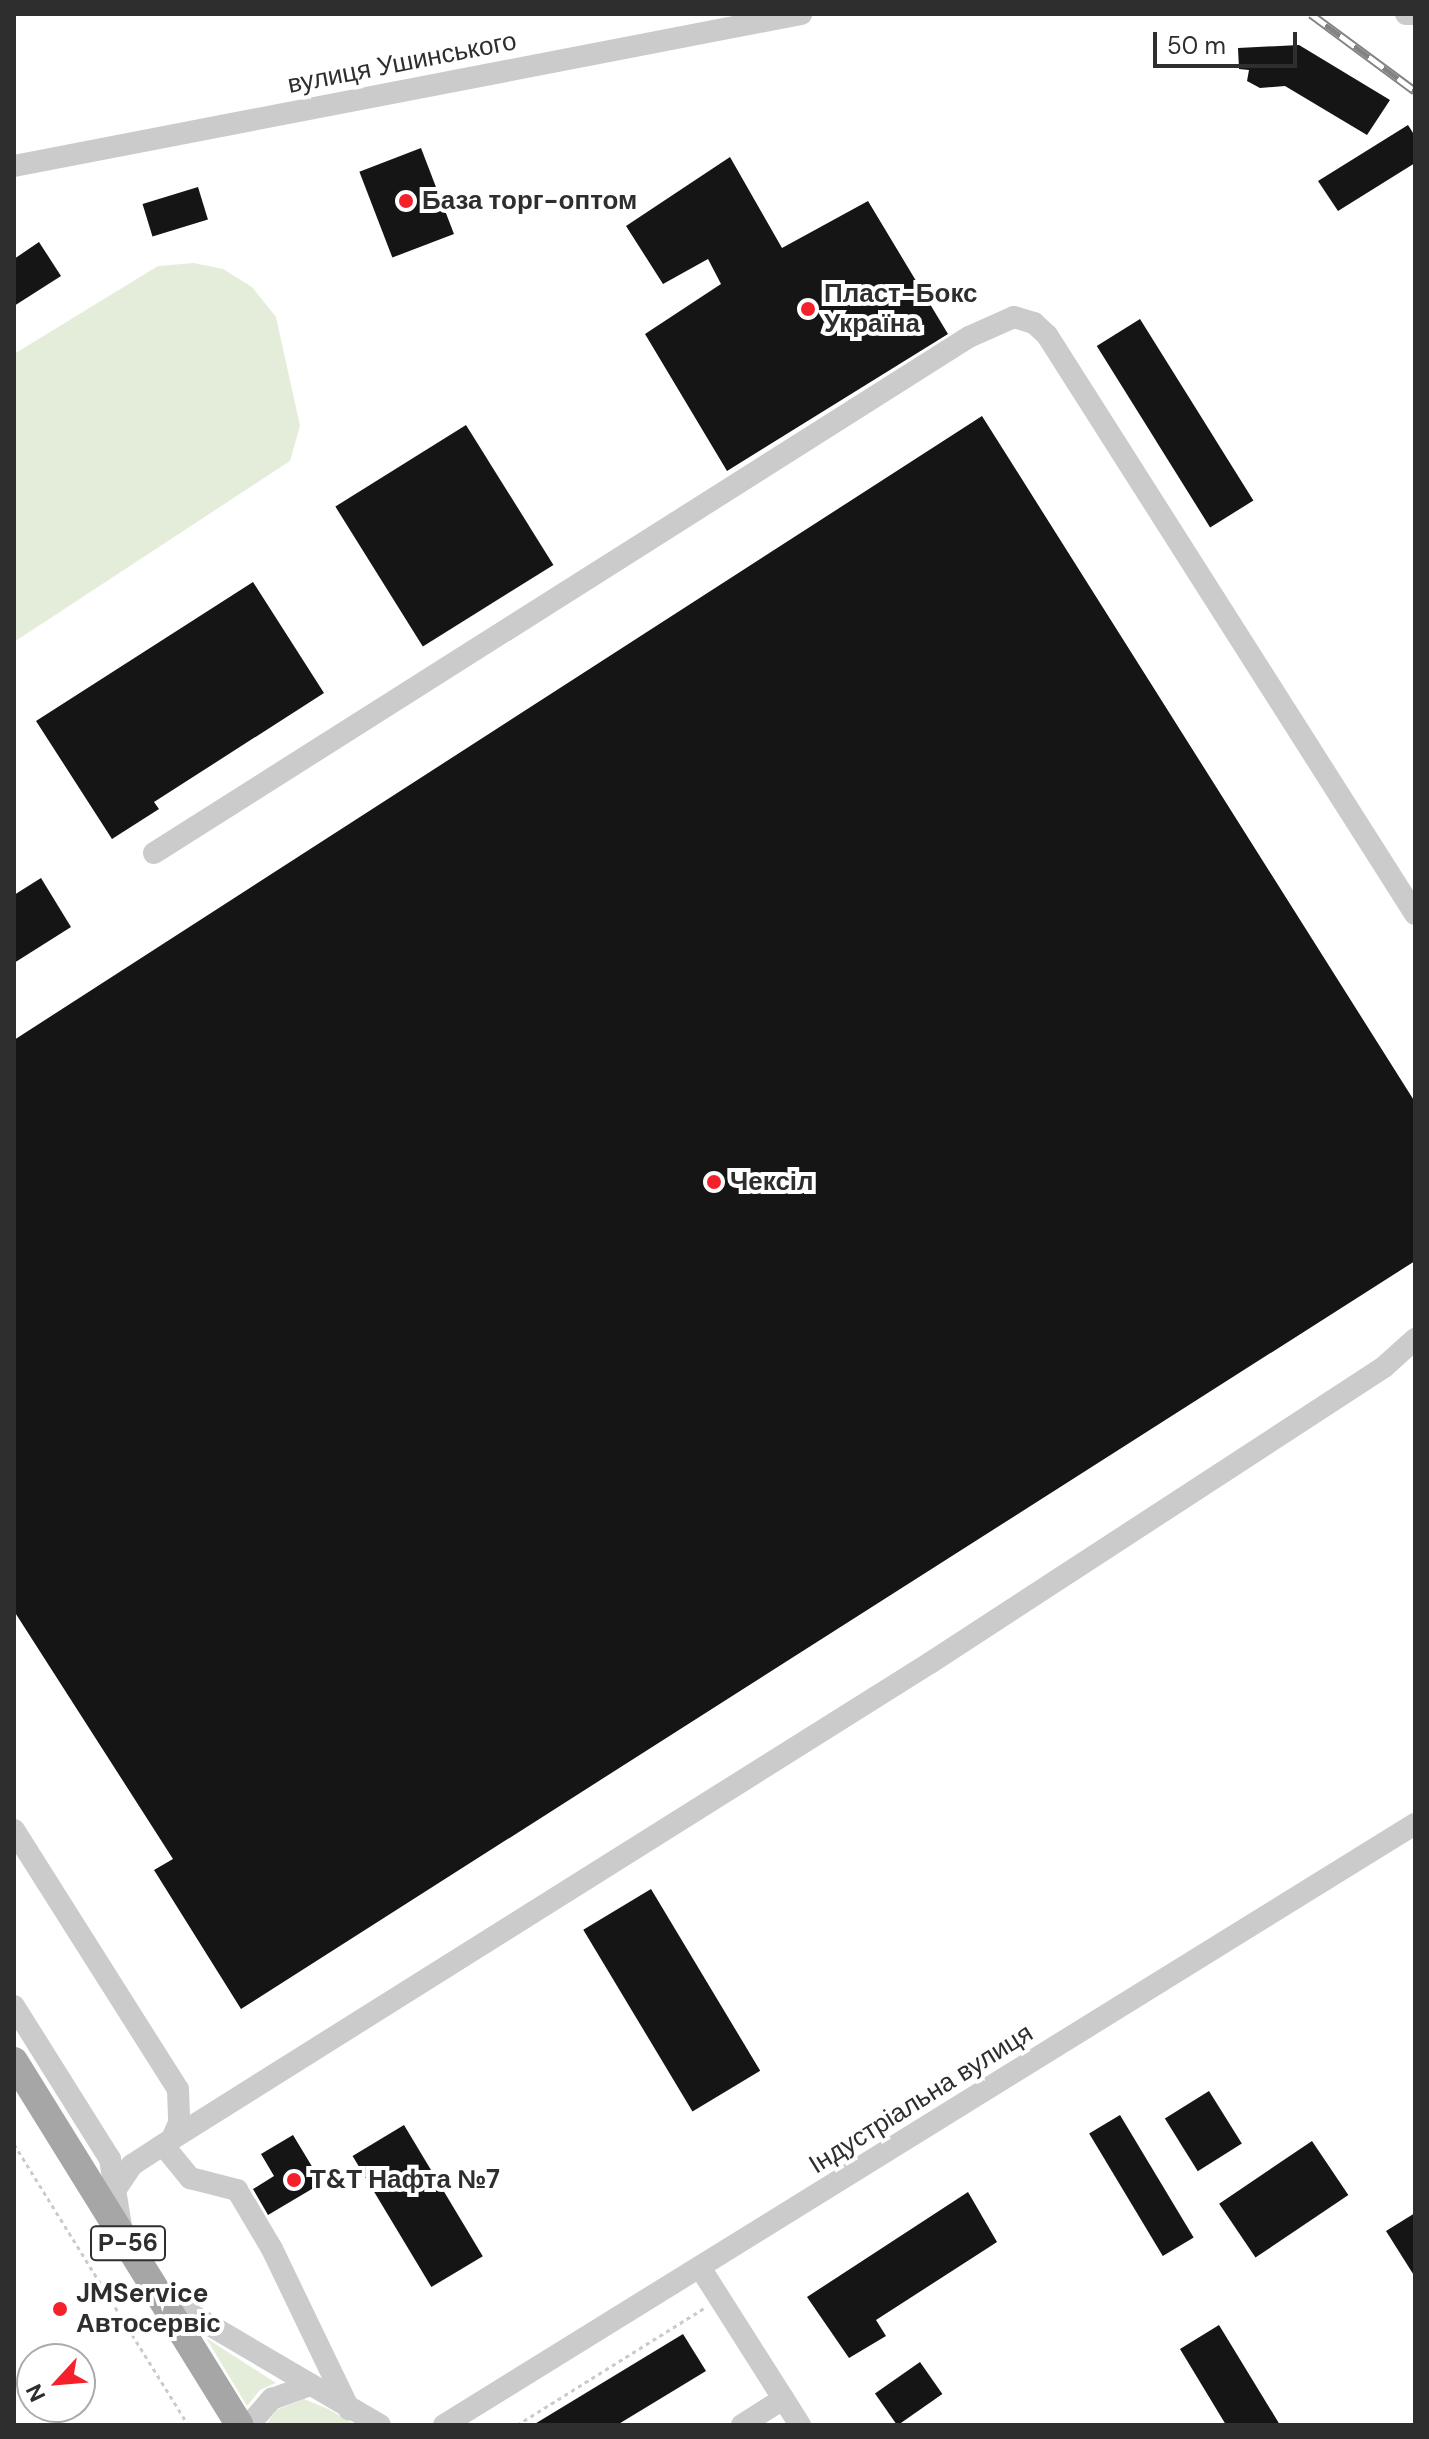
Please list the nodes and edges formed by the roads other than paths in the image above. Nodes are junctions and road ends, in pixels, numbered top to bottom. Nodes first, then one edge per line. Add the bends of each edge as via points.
1 (801, 14) edge
2 (1406, 14) edge
3 (1415, 14) edge
4 (14, 166) edge
5 (154, 853) dead end
6 (1415, 914) edge
7 (1415, 1339) edge
8 (1415, 1824) edge
9 (14, 1830) edge
10 (14, 2006) edge
11 (14, 2061) edge
12 (168, 2142) junction
13 (110, 2159) junction
14 (132, 2165) junction
15 (118, 2186) junction
16 (122, 2233) junction
17 (701, 2269) junction
18 (160, 2296) junction
19 (308, 2386) junction
20 (783, 2399) junction
21 (349, 2409) junction
22 (452, 2423) edge
23 (240, 2425) edge
24 (249, 2425) edge
25 (380, 2425) edge
26 (742, 2425) edge
27 (800, 2425) edge

1 - 4 street, вулиця Ушинського
2 - 3 street
5 - 6 street via 969,337 1014,317 1034,323 1047,335
7 - 12 street via 1384,1367 930,1663
8 - 17 street, Індустріальна вулиця
9 - 12 street via 178,2089 179,2123
10 - 13 street
11 - 16 main road, Р-56
12 - 14 street
12 - 21 street via 190,2178 237,2190 272,2249
13 - 14 street
13 - 15 street
14 - 15 street
15 - 16 street
16 - 18 main road, Р-56
17 - 20 street
17 - 22 street, Індустріальна вулиця
18 - 19 street
18 - 23 main road, Р-56
19 - 21 street
19 - 24 street via 272,2399
20 - 26 street
20 - 27 street
21 - 25 street

